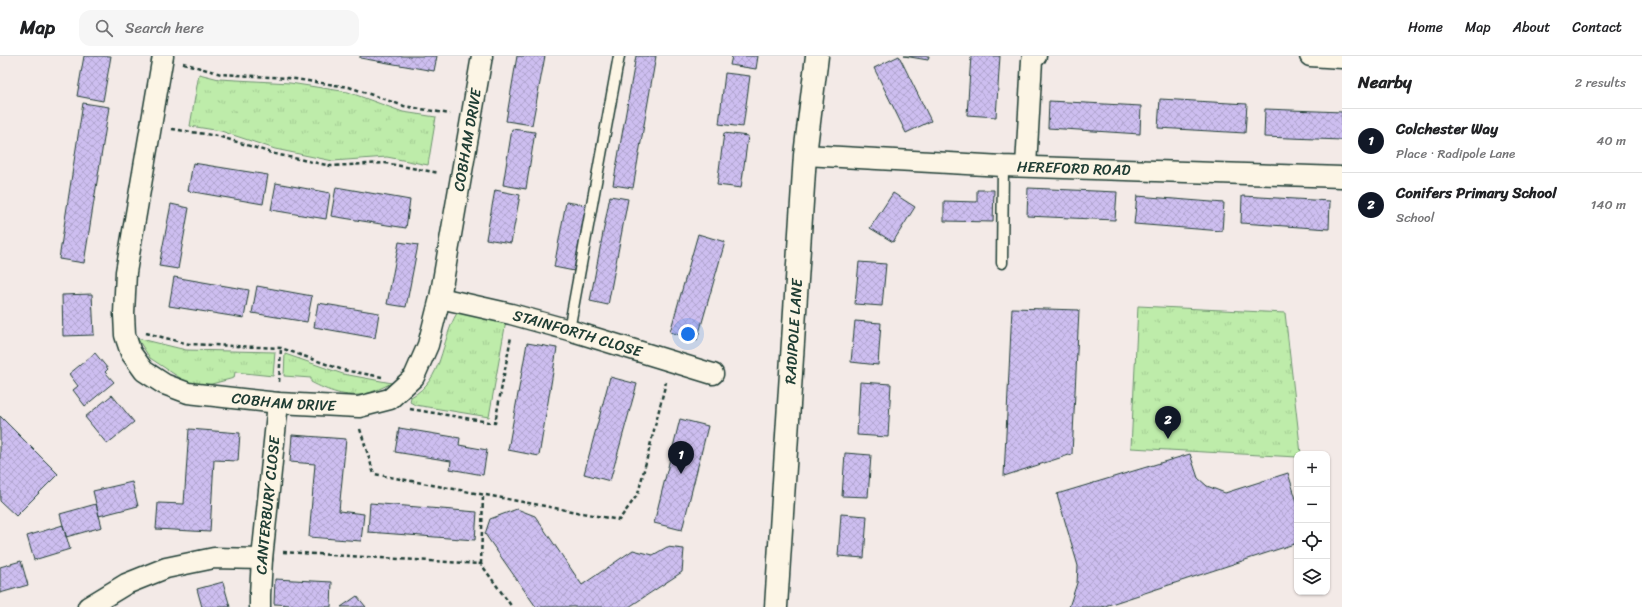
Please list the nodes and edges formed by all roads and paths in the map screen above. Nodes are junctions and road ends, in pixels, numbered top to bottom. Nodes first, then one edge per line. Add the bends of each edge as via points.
1 (482, 56) edge
2 (619, 56) edge
3 (817, 56) edge
4 (1036, 56) edge
5 (1310, 56) edge
6 (163, 57) edge
7 (1342, 58) edge
8 (471, 118) junction
9 (151, 126) junction
10 (805, 155) junction
11 (1003, 166) junction
12 (1026, 166) junction
13 (461, 177) junction
14 (1342, 177) edge
15 (1002, 263) dead end
16 (440, 298) junction
17 (515, 315) junction
18 (125, 328) junction
19 (569, 330) junction
20 (281, 348) junction
21 (671, 361) junction
22 (713, 374) dead end
23 (403, 386) junction
24 (278, 403) junction
25 (353, 407) junction
26 (483, 495) junction
27 (262, 555) junction
28 (480, 564) junction
29 (88, 607) edge
30 (260, 607) edge
31 (512, 607) edge
32 (776, 607) edge

1 - 8 street, COBHAM DRIVE
2 - 19 lane
3 - 10 main road, RADIPOLE LANE
4 - 12 street via 1032,60
5 - 7 street
6 - 8 path via 221,74 288,78 349,87 404,106
6 - 9 street, COBHAM DRIVE
8 - 13 street, COBHAM DRIVE
9 - 13 path via 218,136 275,154 331,166 385,163
9 - 18 street, COBHAM DRIVE via 126,272
10 - 11 street, HEREFORD ROAD
10 - 32 main road, RADIPOLE LANE
11 - 12 street, HEREFORD ROAD
11 - 15 lane
12 - 14 street, HEREFORD ROAD
13 - 16 street, COBHAM DRIVE
16 - 17 street, STAINFORTH CLOSE
16 - 23 street, COBHAM DRIVE via 428,345 414,377
17 - 19 street, STAINFORTH CLOSE
17 - 23 path via 495,423 410,409
18 - 20 path via 189,344
18 - 24 street, COBHAM DRIVE via 131,353 144,371 164,384 188,394
19 - 21 street, STAINFORTH CLOSE
20 - 23 path via 343,370
20 - 24 path
21 - 22 street, STAINFORTH CLOSE
21 - 26 path via 638,494 618,520
23 - 25 street, COBHAM DRIVE via 390,399
24 - 25 street, COBHAM DRIVE
24 - 27 street, CANTERBURY CLOSE
25 - 26 path via 374,474
26 - 28 path
27 - 28 path
27 - 29 street via 214,558 166,568 126,584
27 - 30 street, CANTERBURY CLOSE
28 - 31 path

